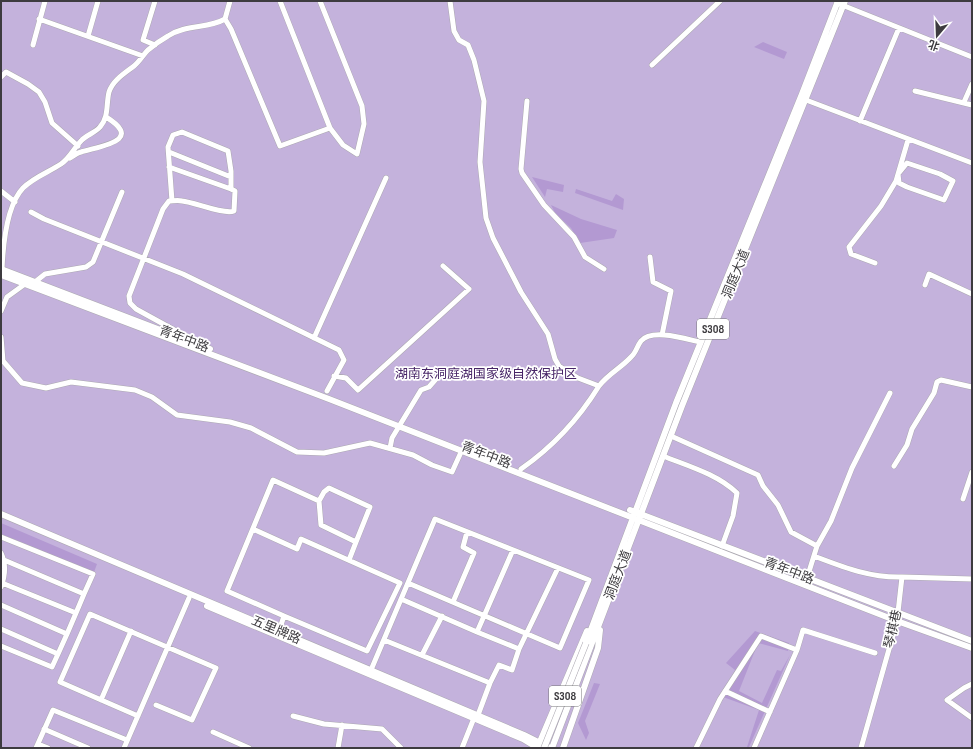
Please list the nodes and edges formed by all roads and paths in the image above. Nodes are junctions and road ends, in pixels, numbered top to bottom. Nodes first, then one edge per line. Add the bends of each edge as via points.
1 (45, 1) edge
2 (98, 1) edge
3 (155, 1) edge
4 (230, 1) edge
5 (280, 1) edge
6 (320, 1) edge
7 (450, 1) edge
8 (720, 1) edge
9 (837, 2) edge
10 (844, 3) edge
11 (225, 18) junction
12 (39, 19) junction
13 (899, 28) junction
14 (88, 36) junction
15 (33, 45) dead end
16 (155, 45) junction
17 (143, 56) junction
18 (972, 57) edge
19 (652, 65) dead end
20 (1, 77) edge
21 (972, 84) edge
22 (916, 91) dead end
23 (806, 100) junction
24 (527, 101) dead end
25 (964, 102) junction
26 (972, 105) edge
27 (106, 116) junction
28 (860, 121) junction
29 (330, 128) junction
30 (908, 140) junction
31 (78, 146) junction
32 (168, 152) junction
33 (65, 160) junction
34 (972, 163) edge
35 (169, 166) junction
36 (898, 174) junction
37 (231, 177) junction
38 (386, 178) dead end
39 (231, 189) junction
40 (1, 191) edge
41 (122, 192) dead end
42 (172, 201) junction
43 (15, 202) junction
44 (31, 212) dead end
45 (2, 255) edge
46 (650, 257) dead end
47 (875, 263) dead end
48 (443, 266) dead end
49 (604, 270) dead end
50 (1, 271) edge
51 (35, 282) junction
52 (25, 284) junction
53 (925, 284) dead end
54 (972, 294) edge
55 (1, 312) edge
56 (662, 335) junction
57 (1, 337) edge
58 (314, 338) junction
59 (187, 340) junction
60 (700, 342) junction
61 (334, 376) junction
62 (436, 379) dead end
63 (599, 386) junction
64 (972, 387) edge
65 (327, 390) dead end
66 (890, 393) dead end
67 (400, 424) junction
68 (671, 436) junction
69 (390, 448) junction
70 (462, 450) junction
71 (663, 456) junction
72 (894, 466) dead end
73 (521, 469) junction
74 (972, 472) edge
75 (963, 499) dead end
76 (318, 502) junction
77 (1, 514) edge
78 (638, 516) junction
79 (1, 519) edge
80 (253, 529) junction
81 (467, 532) junction
82 (1, 537) edge
83 (356, 542) junction
84 (722, 546) junction
85 (817, 546) junction
86 (513, 550) junction
87 (1, 553) edge
88 (814, 556) junction
89 (4, 560) junction
90 (349, 560) junction
91 (558, 568) junction
92 (902, 577) junction
93 (807, 578) junction
94 (972, 579) edge
95 (408, 583) junction
96 (2, 585) edge
97 (84, 594) junction
98 (189, 598) junction
99 (401, 599) junction
100 (453, 602) junction
101 (1, 605) edge
102 (76, 613) junction
103 (898, 613) junction
104 (485, 615) junction
105 (284, 616) junction
106 (442, 616) junction
107 (595, 617) junction
108 (602, 618) junction
109 (897, 621) junction
110 (1, 629) edge
111 (131, 631) junction
112 (279, 631) junction
113 (477, 632) junction
114 (67, 634) junction
115 (527, 634) junction
116 (384, 640) junction
117 (972, 641) edge
118 (1, 646) edge
119 (169, 648) junction
120 (972, 648) edge
121 (519, 649) junction
122 (797, 650) junction
123 (875, 653) dead end
124 (58, 654) junction
125 (422, 655) junction
126 (371, 670) junction
127 (490, 683) junction
128 (972, 684) edge
129 (725, 691) junction
130 (101, 700) junction
131 (156, 705) dead end
132 (770, 712) junction
133 (138, 716) junction
134 (293, 716) dead end
135 (476, 717) junction
136 (972, 718) edge
137 (342, 725) junction
138 (44, 729) junction
139 (213, 732) dead end
140 (127, 740) junction
141 (37, 746) edge
142 (539, 746) edge
143 (48, 748) edge
144 (88, 748) edge
145 (124, 748) edge
146 (249, 748) edge
147 (338, 748) edge
148 (401, 748) edge
149 (462, 748) edge
150 (551, 748) edge
151 (563, 748) edge
152 (696, 748) edge
153 (754, 748) edge
154 (862, 748) edge

1 - 12 street
2 - 14 street
3 - 16 street via 143,40
4 - 11 street
5 - 29 street
6 - 29 street via 362,106 364,124 357,154 343,145
7 - 63 street via 454,31 459,40 468,47 484,101 480,162 486,218 491,232 521,292 548,334 559,366 578,378
8 - 19 street
9 - 10 street
9 - 60 main road, 洞庭大道 / S308
10 - 13 street
10 - 23 main road, 洞庭大道 / S308
11 - 16 street via 219,22 189,26
11 - 29 street via 232,29 280,146
12 - 14 street
12 - 15 street
13 - 18 street
13 - 28 street
14 - 17 street
16 - 17 street
17 - 27 street via 109,92
20 - 31 street via 6,72 12,74 39,92 46,102 52,122
21 - 25 street
22 - 25 street
23 - 28 street
23 - 68 main road, 洞庭大道 / S308
24 - 49 street via 522,173 544,205 574,237 585,256
25 - 26 street
27 - 31 street via 101,126 81,140
27 - 33 street via 120,129 121,136 117,141 95,150 81,152
28 - 30 street
30 - 34 street
30 - 36 street
31 - 33 street
32 - 35 street
32 - 37 street
32 - 37 street via 173,135 182,132 228,151
33 - 43 street via 23,189
35 - 39 street
35 - 42 street
36 - 36 street via 900,183 907,187 944,200 953,181 907,163
36 - 47 street via 881,206 849,247 851,254
37 - 39 street
38 - 58 street
39 - 42 street via 235,191 234,211 230,212 180,200
40 - 43 street
41 - 51 street via 93,262 86,267 45,274
42 - 59 street via 162,209 129,296 130,303 136,309 187,337
43 - 45 street via 6,229
44 - 58 street via 183,274
45 - 50 street
46 - 56 street via 653,282 671,291
48 - 61 street via 469,290 358,390 346,378
50 - 51 main road, 青年中路
50 - 52 main road
51 - 59 main road, 青年中路
52 - 55 street via 7,297
52 - 67 main road
53 - 54 street via 929,274
56 - 60 street
56 - 63 street via 647,336 640,341 632,357
57 - 69 street via 3,361 22,383 46,388 71,382 135,390 152,397 177,415 223,421 251,428 297,452 324,453 370,443
58 - 61 street via 339,350 344,360
59 - 67 main road, 青年中路
60 - 78 main road, 洞庭大道 / S308 via 676,403
61 - 65 street
62 - 67 street via 421,390
63 - 73 street via 584,411 563,436
64 - 72 street via 941,380 937,382 934,393
66 - 85 street
67 - 69 street
67 - 70 main road
67 - 73 main road, 青年中路
68 - 71 main road, 洞庭大道 / S308
68 - 85 street via 758,475 778,505 791,532
69 - 70 street via 452,472
70 - 78 main road
71 - 78 main road, 洞庭大道 / S308
71 - 84 street via 718,479 736,493 733,516
73 - 78 main road, 青年中路
74 - 75 street
76 - 80 street via 273,480
76 - 83 street via 321,525
76 - 83 street via 330,488 370,506
77 - 112 main road, 五里牌路
78 - 84 main road, 青年中路
78 - 107 main road, 洞庭大道 / S308
78 - 108 main road, 洞庭大道 / S308
78 - 109 main road, 青年中路
79 - 98 main road, 五里牌路
80 - 90 street via 297,549 301,539
80 - 105 street via 227,591
81 - 86 street
81 - 95 street via 435,519
81 - 100 street via 463,547 474,552
82 - 97 street via 93,574
83 - 90 street
84 - 93 main road, 青年中路
85 - 88 street
86 - 91 street
86 - 104 street
87 - 89 street
88 - 92 street via 869,575 885,578
88 - 93 street
89 - 96 street
89 - 97 street
90 - 105 street via 400,583 367,651
91 - 115 street
91 - 115 street via 589,580 560,648
92 - 94 street
92 - 103 street, 琴棋巷
93 - 103 main road, 青年中路
95 - 99 street
95 - 100 street
96 - 102 street
97 - 102 street
98 - 119 street
98 - 135 main road, 五里牌路
99 - 106 street
99 - 116 street
100 - 104 street
101 - 114 street
102 - 114 street
103 - 109 street, 琴棋巷
103 - 117 main road, 青年中路
104 - 113 street
104 - 115 street
105 - 112 street
106 - 113 street
106 - 125 street
107 - 142 main road, 洞庭大道 / S308, bridge via 586,643
107 - 142 main road via 582,638
108 - 150 main road, 洞庭大道 / S308
108 - 151 main road via 598,648
109 - 120 main road, 青年中路
109 - 154 street, 琴棋巷
110 - 124 street
111 - 119 street
111 - 130 street
111 - 130 street via 90,614 60,682
112 - 126 main road, 五里牌路
113 - 121 street
114 - 124 street
115 - 121 street
116 - 125 street
116 - 126 street
118 - 124 street via 52,667
119 - 131 street via 216,668 192,720
119 - 133 street
121 - 127 street via 512,670 499,665
122 - 123 street via 803,630
122 - 129 street via 761,636
122 - 132 street
125 - 127 street
126 - 135 main road, 五里牌路
127 - 135 street
128 - 136 street via 947,700
129 - 132 street
129 - 152 street
130 - 133 street
132 - 153 street
133 - 140 street
134 - 137 street via 324,724
135 - 142 main road, 五里牌路
135 - 142 main road, 五里牌路 via 524,735
135 - 149 street
137 - 147 street
137 - 148 street via 382,729
138 - 140 street via 53,710
138 - 141 street
138 - 144 street
139 - 146 street
140 - 145 street
141 - 143 street
142 - 150 main road, 五里牌路

